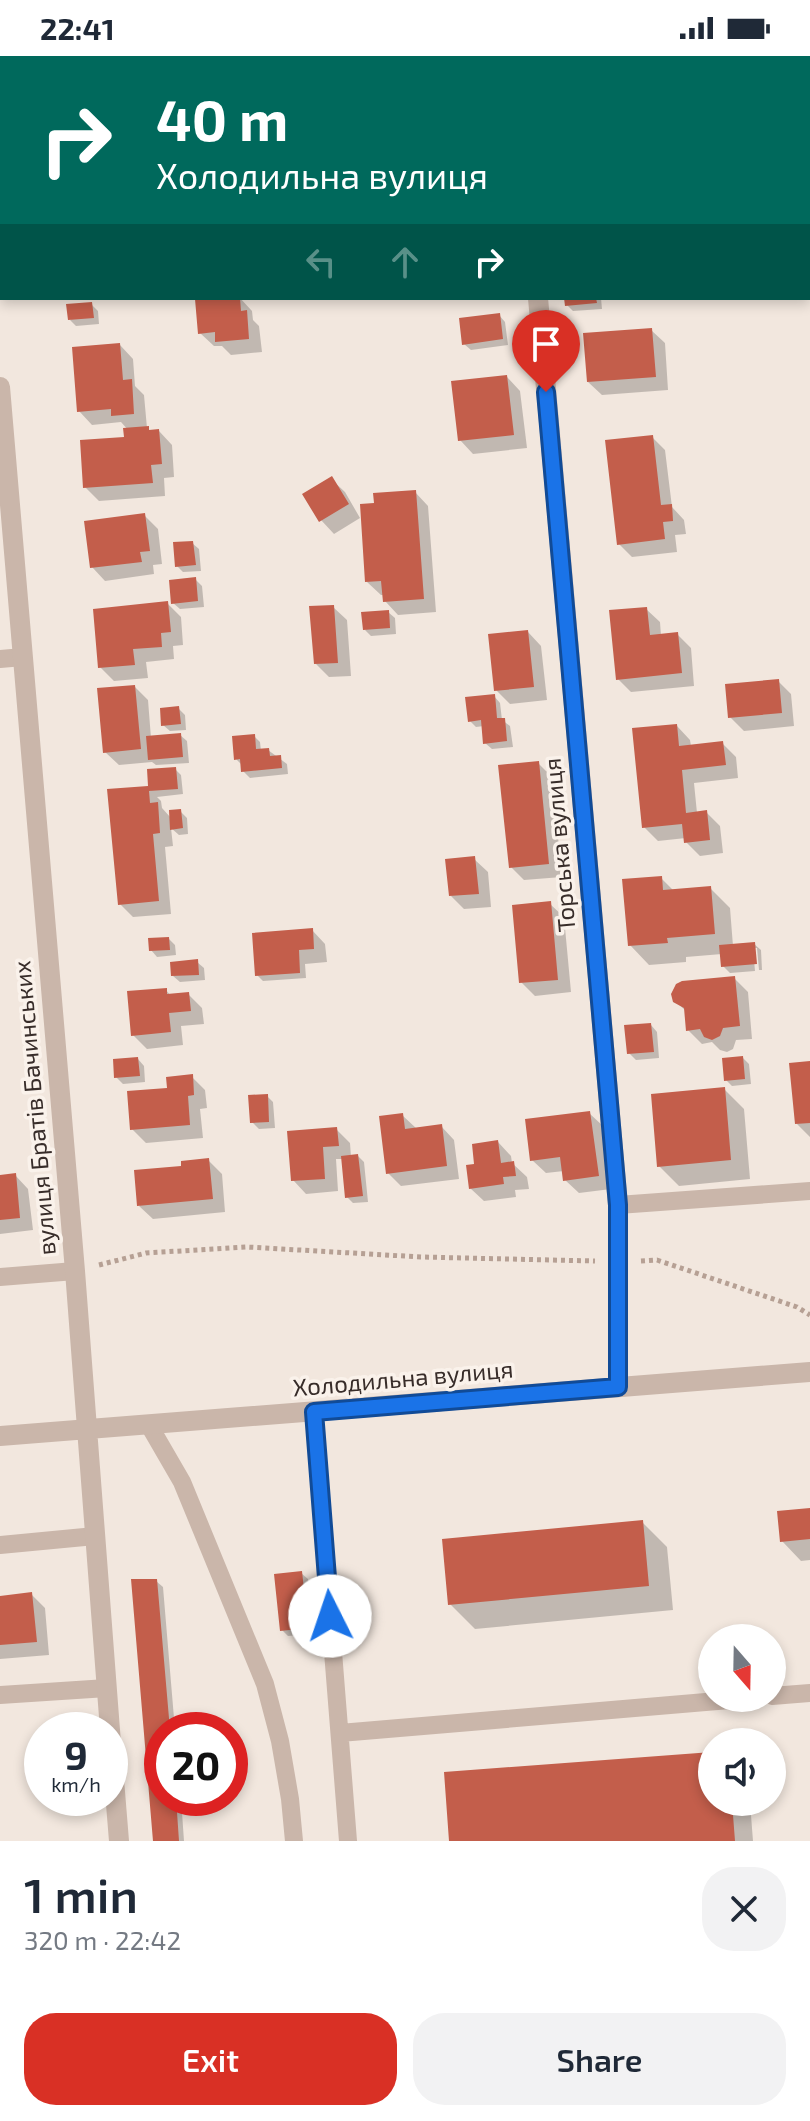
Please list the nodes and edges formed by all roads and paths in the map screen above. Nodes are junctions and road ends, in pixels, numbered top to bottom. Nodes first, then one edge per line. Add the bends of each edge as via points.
1 (538, 300) edge
2 (0, 387) edge
3 (23, 657) junction
4 (0, 659) edge
5 (810, 1191) edge
6 (618, 1205) junction
7 (618, 1261) junction
8 (75, 1271) junction
9 (0, 1277) edge
10 (810, 1315) edge
11 (810, 1372) edge
12 (618, 1387) junction
13 (314, 1412) junction
14 (149, 1425) junction
15 (88, 1429) junction
16 (0, 1436) edge
17 (95, 1536) junction
18 (0, 1545) edge
19 (107, 1688) junction
20 (810, 1693) edge
21 (0, 1695) edge
22 (786, 1695) edge
23 (698, 1703) edge
24 (109, 1712) edge
25 (340, 1733) junction
26 (117, 1816) edge
27 (119, 1841) edge
28 (294, 1841) edge
29 (348, 1841) edge

1 - 6 street, Торська вулиця
2 - 3 street, вулиця Братів Бачинських
3 - 4 lane
3 - 8 street, вулиця Братів Бачинських
5 - 6 lane
6 - 7 street, Торська вулиця
7 - 8 path via 247,1247 146,1253
7 - 10 path via 657,1260
7 - 12 street, Торська вулиця
8 - 9 lane
8 - 15 street, вулиця Братів Бачинських
11 - 12 street, Холодильна вулиця
12 - 13 street, Холодильна вулиця
13 - 14 street, Холодильна вулиця
13 - 25 lane
14 - 15 street, Холодильна вулиця
14 - 28 lane via 182,1482 265,1684 280,1741
15 - 16 street, Холодильна вулиця
15 - 17 street, вулиця Братів Бачинських
17 - 18 lane
17 - 19 street, вулиця Братів Бачинських
19 - 21 lane
19 - 24 street, вулиця Братів Бачинських
20 - 22 lane
23 - 25 lane
25 - 29 lane
26 - 27 street, вулиця Братів Бачинських

